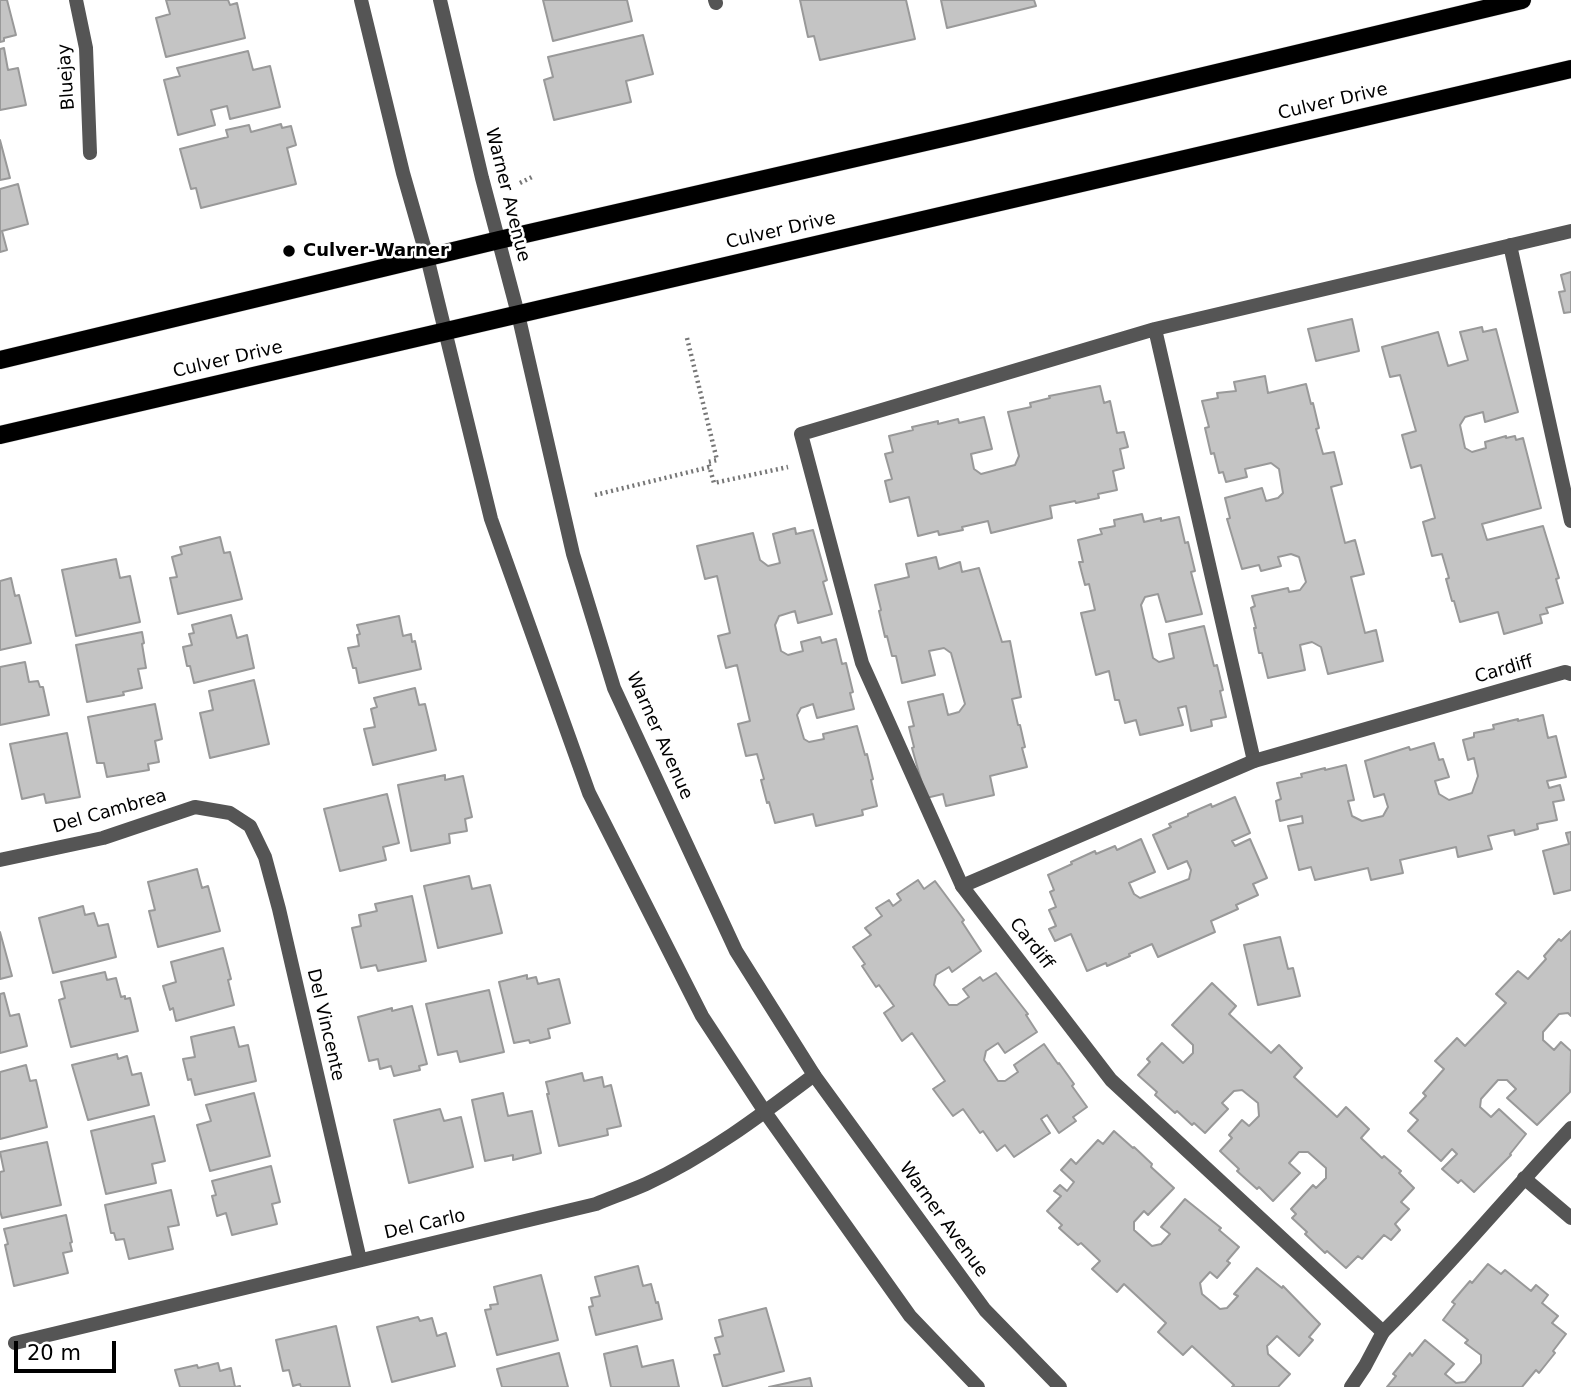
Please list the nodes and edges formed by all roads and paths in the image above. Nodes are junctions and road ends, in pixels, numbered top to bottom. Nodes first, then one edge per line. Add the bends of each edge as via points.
1 (76, 0) edge
2 (361, 0) edge
3 (440, 0) edge
4 (1522, 0) edge
5 (1571, 69) edge
6 (90, 153) dead end
7 (532, 177) dead end
8 (520, 183) dead end
9 (1571, 231) edge
10 (499, 240) junction
11 (1510, 245) junction
12 (427, 257) junction
13 (518, 314) junction
14 (1155, 329) junction
15 (444, 331) junction
16 (687, 338) dead end
17 (0, 360) edge
18 (0, 435) edge
19 (809, 463) junction
20 (710, 467) junction
21 (596, 495) dead end
22 (1571, 520) edge
23 (1571, 674) edge
24 (1254, 761) junction
25 (230, 813) joint
26 (0, 860) edge
27 (961, 886) junction
28 (814, 1075) junction
29 (765, 1112) junction
30 (1571, 1128) edge
31 (1524, 1178) junction
32 (1571, 1218) edge
33 (360, 1260) junction
34 (1383, 1332) junction
35 (15, 1343) dead end
36 (978, 1387) edge
37 (1060, 1387) edge
38 (1350, 1387) edge

1 - 6 street, Bluejay via 86,48
2 - 12 street
3 - 10 street, Warner Avenue
4 - 10 main road
5 - 13 main road, Culver Drive
7 - 8 path
9 - 11 street
10 - 12 main road
10 - 13 street, Warner Avenue
11 - 14 street
11 - 22 street
12 - 15 street
12 - 17 main road
13 - 15 main road, Culver Drive
13 - 28 street, Warner Avenue via 573,554 614,688 736,951
14 - 19 street via 801,434
14 - 24 street
15 - 18 main road, Culver Drive
15 - 29 street via 491,519 589,793 702,1016
16 - 20 path via 717,460 708,462
19 - 20 path via 714,482
19 - 27 street via 862,663
20 - 21 path
23 - 24 street, Cardiff
24 - 27 street, Cardiff
25 - 26 street, Del Cambrea via 195,807 103,838
25 - 33 street, Del Vincente via 250,826 265,857
27 - 34 street, Cardiff via 1111,1080
28 - 29 street, Del Carlo
28 - 37 street, Warner Avenue via 985,1310
29 - 33 street, Del Carlo via 658,1178 596,1204
29 - 36 street via 909,1316
30 - 31 street
31 - 32 street
31 - 34 street
33 - 35 street, Del Carlo
34 - 38 street

